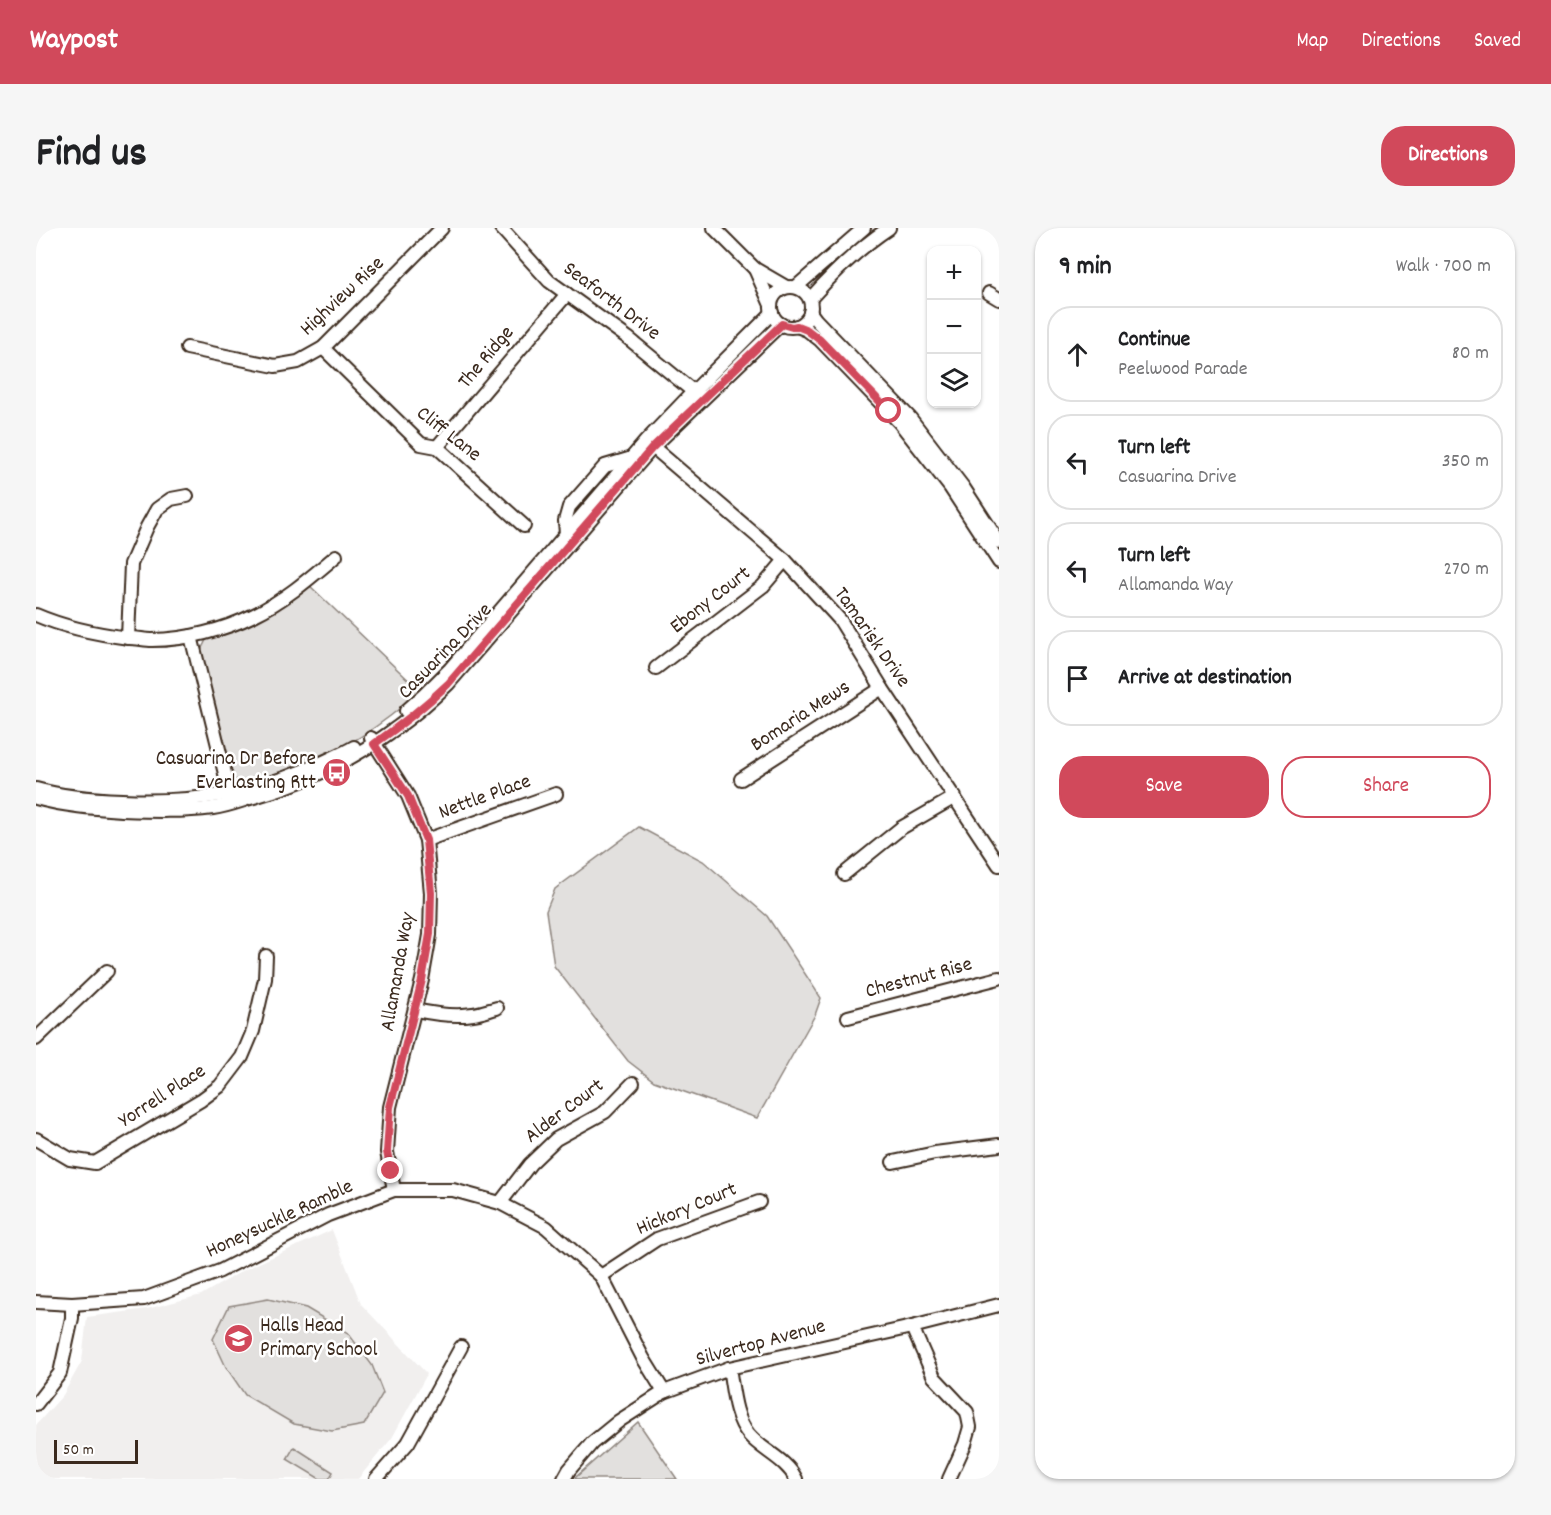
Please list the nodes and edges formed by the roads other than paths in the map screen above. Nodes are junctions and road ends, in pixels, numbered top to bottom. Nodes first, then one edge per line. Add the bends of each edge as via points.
1 (442, 228) edge
2 (501, 228) edge
3 (714, 228) edge
4 (889, 228) edge
5 (862, 229) edge
6 (868, 242) junction
7 (755, 269) junction
8 (791, 287) junction
9 (567, 294) junction
10 (810, 299) junction
11 (772, 309) junction
12 (810, 312) junction
13 (782, 324) junction
14 (797, 326) junction
15 (187, 348) dead end
16 (323, 348) junction
17 (698, 395) junction
18 (650, 444) junction
19 (437, 447) junction
20 (187, 496) dead end
21 (524, 526) dead end
22 (999, 542) edge
23 (336, 556) dead end
24 (785, 560) junction
25 (999, 562) edge
26 (36, 615) edge
27 (191, 636) junction
28 (128, 638) junction
29 (656, 668) dead end
30 (882, 688) junction
31 (372, 741) junction
32 (741, 779) dead end
33 (36, 789) edge
34 (556, 794) dead end
35 (955, 797) junction
36 (36, 798) edge
37 (231, 799) junction
38 (426, 840) junction
39 (999, 865) edge
40 (844, 874) dead end
41 (266, 956) dead end
42 (107, 971) dead end
43 (999, 978) edge
44 (497, 1008) dead end
45 (415, 1010) junction
46 (848, 1017) dead end
47 (36, 1039) edge
48 (633, 1083) dead end
49 (36, 1139) edge
50 (999, 1145) edge
51 (893, 1162) dead end
52 (394, 1190) junction
53 (759, 1202) dead end
54 (500, 1203) junction
55 (601, 1276) junction
56 (36, 1302) edge
57 (72, 1304) junction
58 (999, 1305) edge
59 (912, 1327) junction
60 (461, 1347) dead end
61 (729, 1368) junction
62 (664, 1392) junction
63 (36, 1404) edge
64 (376, 1479) edge
65 (564, 1479) edge
66 (796, 1479) edge
67 (949, 1479) edge

1 - 16 street, Highview Rise
2 - 9 street, Seaforth Drive via 549,281
3 - 7 street
4 - 6 street
5 - 6 street
5 - 8 street
6 - 10 street
7 - 8 street
7 - 11 street
8 - 10 street
8 - 11 street via 776,294
9 - 17 street, Seaforth Drive
9 - 19 street, The Ridge
10 - 12 street
11 - 13 street
11 - 17 street, Casuarina Drive
12 - 14 street via 806,321
12 - 22 street via 910,418
13 - 14 street
13 - 17 street, Casuarina Drive
14 - 25 street via 820,340 900,423 950,487
15 - 16 street, Highview Rise via 275,366 297,362
16 - 19 street, Cliff Lane via 421,444
17 - 18 street, Casuarina Drive
18 - 24 street, Tamarisk Drive
18 - 31 street, Casuarina Drive via 632,458 450,669
18 - 31 street, Casuarina Drive via 448,684 403,724
19 - 21 street, Cliff Lane
20 - 28 street via 171,499 157,509 131,564
23 - 27 street via 282,600 254,615
24 - 29 street, Ebony Court via 764,586
24 - 30 street, Tamarisk Drive via 840,620
26 - 28 street via 103,635
27 - 28 street
27 - 37 street
30 - 32 street, Bomaria Mews
30 - 35 street, Tamarisk Drive
31 - 37 street, Casuarina Drive via 321,774 280,790
31 - 38 street, Allamanda Way via 408,796
33 - 37 street, Casuarina Drive via 94,799
34 - 38 street, Nettle Place
35 - 39 street, Tamarisk Drive
35 - 40 street via 901,828
36 - 37 street, Casuarina Drive via 69,806 160,812 214,808
38 - 45 street, Allamanda Way via 430,934
41 - 49 street, Yorrell Place via 253,1030 242,1057 220,1086 95,1162 70,1159
42 - 47 street
43 - 46 street, Chestnut Rise
44 - 45 street via 457,1015
45 - 52 street, Allamanda Way via 390,1107 387,1152
48 - 54 street, Alder Court via 604,1112 556,1139 530,1164
50 - 51 street
52 - 54 street, Honeysuckle Ramble via 453,1190
52 - 57 street, Honeysuckle Ramble via 328,1215 220,1271 144,1299
53 - 55 street, Hickory Court via 657,1239
54 - 55 street, Honeysuckle Ramble via 546,1227
55 - 62 street, Honeysuckle Ramble
56 - 57 street, Honeysuckle Ramble
57 - 63 street via 60,1373
58 - 59 street, Silvertop Avenue
59 - 61 street, Silvertop Avenue
59 - 67 street via 934,1377 967,1412 970,1427
60 - 64 street via 408,1443
61 - 62 street, Silvertop Avenue
61 - 66 street via 738,1415 748,1434 792,1470
62 - 65 street, Silvertop Avenue via 592,1443

